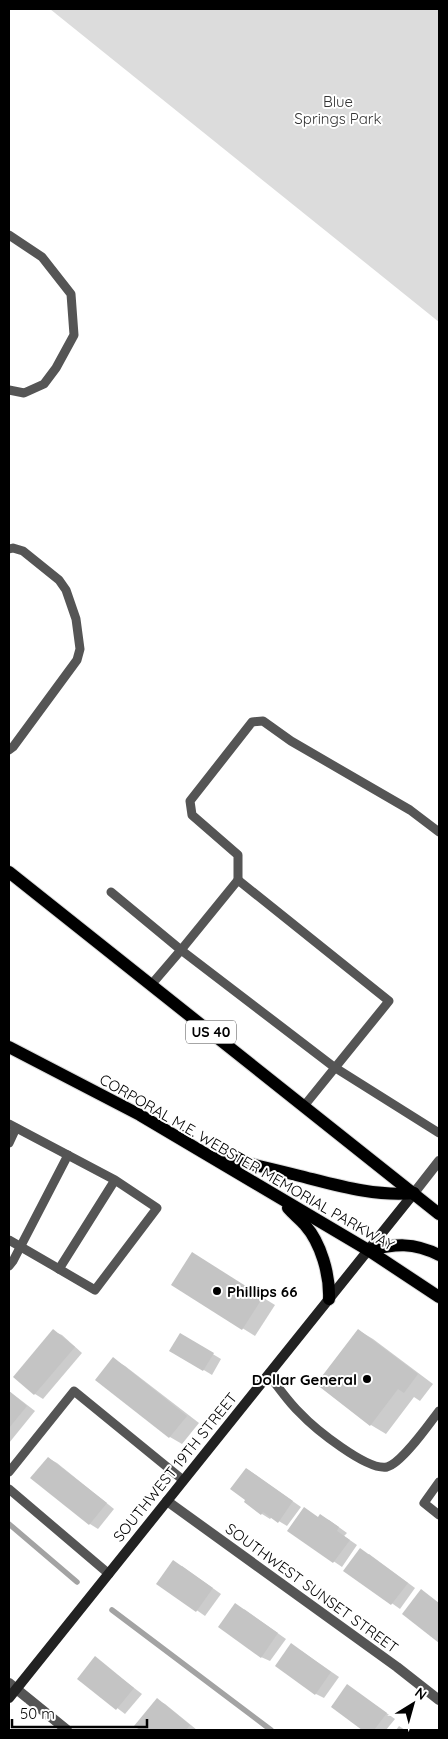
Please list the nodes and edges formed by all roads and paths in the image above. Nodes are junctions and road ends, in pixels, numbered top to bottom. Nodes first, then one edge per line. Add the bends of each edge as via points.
1 (9, 235) edge
2 (9, 390) edge
3 (9, 549) edge
4 (9, 750) edge
5 (439, 832) edge
6 (9, 872) edge
7 (238, 880) junction
8 (111, 892) dead end
9 (181, 950) junction
10 (151, 984) junction
11 (9, 1048) edge
12 (334, 1067) junction
13 (304, 1106) junction
14 (12, 1126) edge
15 (439, 1133) edge
16 (9, 1143) edge
17 (206, 1154) junction
18 (68, 1155) junction
19 (439, 1161) edge
20 (115, 1180) junction
21 (269, 1191) junction
22 (414, 1193) junction
23 (439, 1214) edge
24 (9, 1240) edge
25 (21, 1247) junction
26 (368, 1250) junction
27 (439, 1255) edge
28 (9, 1266) edge
29 (59, 1269) junction
30 (439, 1297) edge
31 (329, 1299) junction
32 (268, 1375) junction
33 (439, 1411) edge
34 (9, 1472) edge
35 (184, 1480) junction
36 (439, 1482) edge
37 (9, 1489) edge
38 (167, 1501) junction
39 (439, 1515) edge
40 (109, 1574) junction
41 (12, 1686) edge
42 (9, 1698) edge
43 (439, 1700) edge
44 (67, 1730) edge

1 - 2 lane via 42,257 71,294 74,334 44,384 24,393
3 - 4 lane via 23,551 59,580 76,619 80,649 77,660
5 - 7 lane via 410,810 291,741 263,721 252,722 190,800 192,815 238,855
6 - 10 main road, US 40
7 - 9 lane
7 - 12 lane via 389,1001
8 - 9 lane
9 - 10 lane
9 - 12 lane
10 - 13 main road, US 40
11 - 17 main road, CORPORAL M.E. WEBSTER MEMORIAL PARKWAY via 140,1115
12 - 13 lane
12 - 15 lane
13 - 22 main road, US 40
14 - 16 lane
14 - 18 lane
17 - 21 main road, CORPORAL M.E. WEBSTER MEMORIAL PARKWAY
17 - 22 main road via 328,1183 396,1195
18 - 20 lane
18 - 25 lane
19 - 22 street, SOUTHWEST 19TH STREET
20 - 29 lane
20 - 29 lane via 157,1208 95,1290
21 - 26 main road, CORPORAL M.E. WEBSTER MEMORIAL PARKWAY
21 - 31 main road via 306,1226 320,1251 328,1274
22 - 23 main road, US 40
22 - 26 street, SOUTHWEST 19TH STREET
24 - 25 lane
25 - 28 lane
25 - 29 lane
26 - 27 main road via 410,1245
26 - 30 main road, CORPORAL M.E. WEBSTER MEMORIAL PARKWAY
26 - 31 street, SOUTHWEST 19TH STREET
31 - 32 street, SOUTHWEST 19TH STREET
32 - 33 lane via 300,1413 324,1434 353,1455 376,1466 387,1466 400,1459
32 - 35 street, SOUTHWEST 19TH STREET
34 - 35 lane via 74,1391
35 - 38 street, SOUTHWEST 19TH STREET
36 - 39 lane via 424,1503
37 - 40 lane
38 - 40 street, SOUTHWEST 19TH STREET
38 - 43 street, SOUTHWEST SUNSET STREET
40 - 41 street, SOUTHWEST 19TH STREET
41 - 42 street, SOUTHWEST 19TH STREET
41 - 44 street

